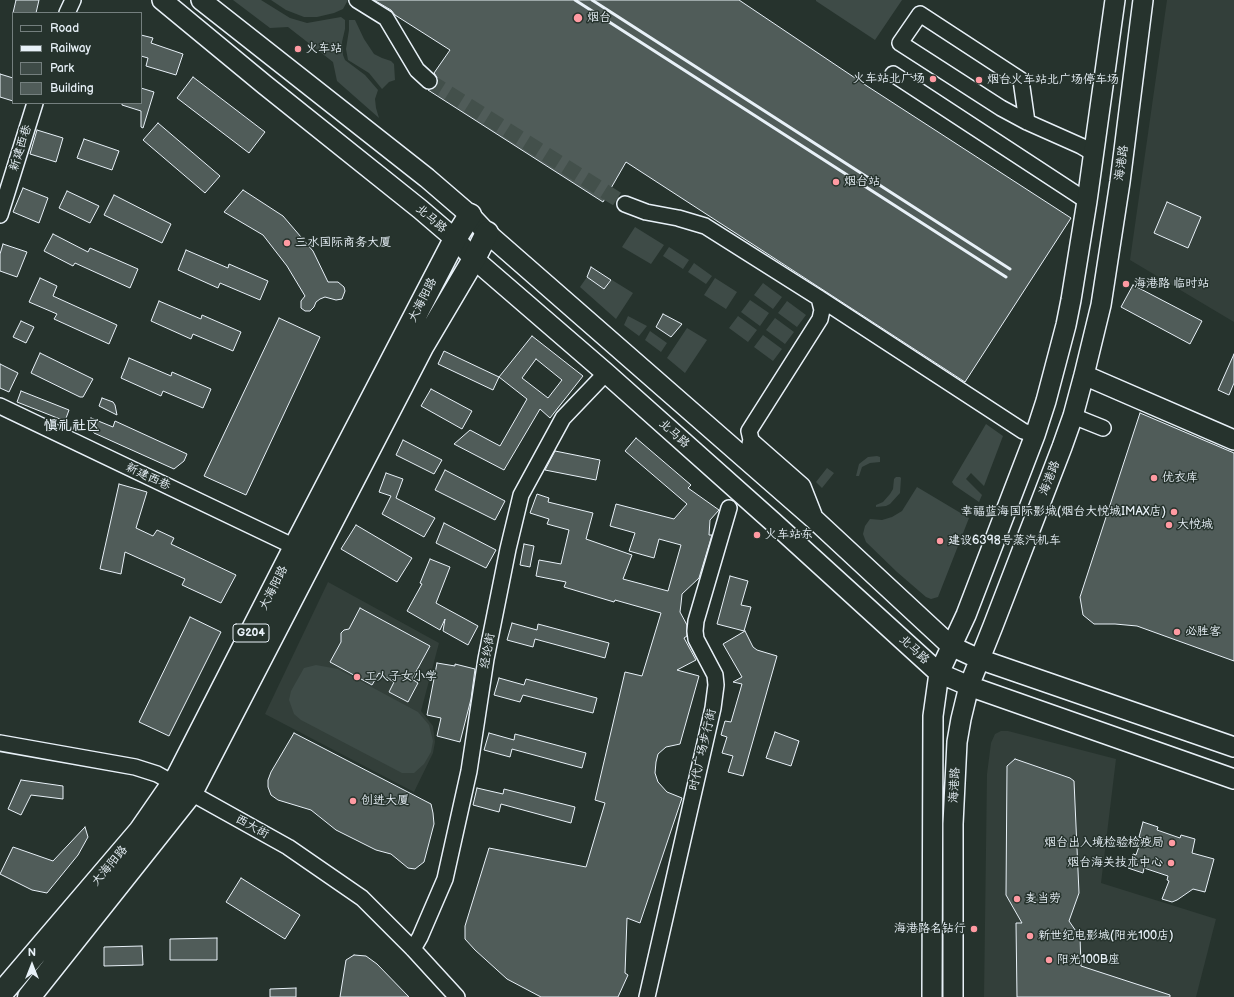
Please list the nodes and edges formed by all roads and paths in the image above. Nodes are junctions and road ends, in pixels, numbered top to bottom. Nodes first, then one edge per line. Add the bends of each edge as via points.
1 (73, 0) edge
2 (162, 0) edge
3 (201, 0) edge
4 (357, 0) edge
5 (1115, 0) edge
6 (1144, 0) edge
7 (67, 12) edge
8 (893, 74) dead end
9 (429, 81) tunnel mouth
10 (35, 104) edge
11 (1027, 122) junction
12 (1093, 153) junction
13 (1087, 201) junction
14 (625, 204) tunnel mouth
15 (0, 215) edge
16 (470, 215) junction
17 (487, 233) junction
18 (455, 239) junction
19 (474, 259) junction
20 (824, 301) junction
21 (606, 373) junction
22 (1084, 375) junction
23 (0, 406) edge
24 (1073, 416) junction
25 (1103, 428) dead end
26 (1035, 436) junction
27 (1234, 440) edge
28 (752, 444) joint
29 (729, 508) dead end
30 (813, 518) junction
31 (295, 547) junction
32 (951, 646) junction
33 (979, 659) junction
34 (939, 673) junction
35 (968, 686) junction
36 (0, 743) edge
37 (1234, 747) edge
38 (1234, 779) edge
39 (183, 788) junction
40 (413, 949) junction
41 (0, 995) edge
42 (29, 997) edge
43 (457, 997) edge
44 (647, 997) edge
45 (932, 997) edge
46 (953, 997) edge

1 - 7 street
2 - 18 main road, 北马路
3 - 16 main road via 427,178
4 - 9 street via 386,18 417,70
5 - 12 main road, 海港路
6 - 22 main road, 海港路 via 1101,305
8 - 13 street
10 - 15 street, 新建西巷
11 - 11 street via 1021,80 920,14 900,44
11 - 12 street
12 - 13 main road, 海港路
13 - 26 main road, 海港路 via 1066,325
14 - 20 street via 646,212 705,226
16 - 17 main road
16 - 18 highway, 大海阳路
17 - 19 highway, 大海阳路
17 - 30 main road
18 - 19 main road, 北马路
18 - 31 highway, 大海阳路 / G204
19 - 21 main road, 北马路
19 - 39 highway, 大海阳路 / G204 via 422,347
20 - 26 street via 1023,431
20 - 28 street via 829,312 826,323
21 - 34 main road, 北马路
21 - 40 street, 经纶街 via 563,418 521,495 486,660 470,771 445,879
22 - 24 main road, 海港路
22 - 27 main road
23 - 31 street, 新建西巷
24 - 25 street
24 - 33 main road, 海港路
26 - 32 main road, 海港路 via 966,614
28 - 30 main road via 801,487
29 - 44 street, 时代广场步行街 via 695,631 696,639 715,675 713,708
30 - 32 main road
31 - 39 highway, 大海阳路 / G204
32 - 33 main road
32 - 34 main road, 海港路
33 - 35 main road, 海港路
33 - 37 main road
34 - 35 main road, 北马路
34 - 45 main road, 海港路 via 933,716
35 - 38 main road, 北马路
35 - 46 main road, 海港路 via 957,742 954,805
36 - 39 street, 西大街 via 135,767 157,774
39 - 40 street, 西大街 via 288,847 362,898
39 - 41 highway, 大海阳路 / G204 via 140,831
39 - 42 highway, 大海阳路 / G204 via 155,840
40 - 43 street, 西大街

